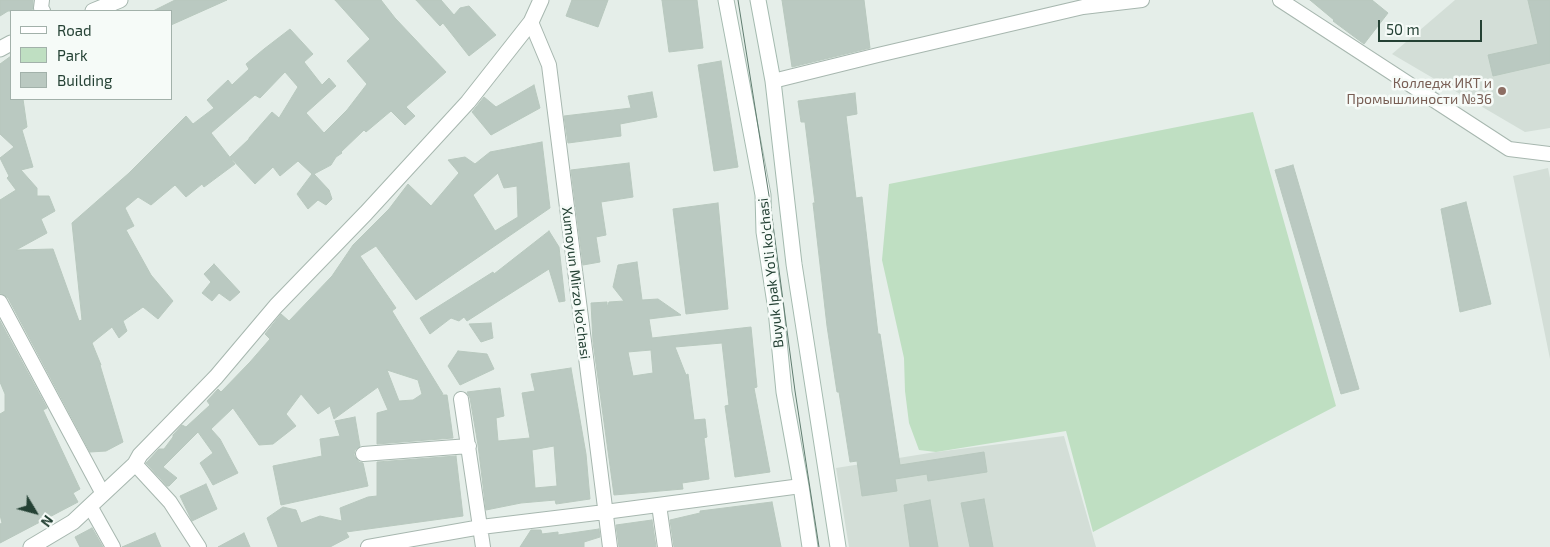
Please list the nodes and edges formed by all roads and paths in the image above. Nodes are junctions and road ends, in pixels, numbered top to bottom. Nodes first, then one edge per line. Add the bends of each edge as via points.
1 (120, 0) edge
2 (541, 0) edge
3 (726, 0) edge
4 (758, 0) edge
5 (1142, 0) edge
6 (1280, 0) edge
7 (95, 10) edge
8 (531, 22) junction
9 (773, 81) junction
10 (1550, 154) edge
11 (0, 302) edge
12 (462, 399) dead end
13 (469, 446) junction
14 (364, 454) dead end
15 (135, 464) junction
16 (801, 486) junction
17 (103, 494) junction
18 (659, 505) junction
19 (90, 506) junction
20 (605, 512) junction
21 (481, 527) junction
22 (31, 547) edge
23 (113, 547) edge
24 (199, 547) edge
25 (368, 547) edge
26 (483, 547) edge
27 (610, 547) edge
28 (665, 547) edge
29 (810, 547) edge
30 (838, 547) edge

1 - 7 main road
2 - 8 main road
3 - 16 main road, Buyuk Ipak Yo'li ko'chasi via 763,195 764,232 784,392
4 - 9 main road, Buyuk Ipak Yo'li ko'chasi
5 - 9 street via 1083,7
6 - 10 street via 1509,149
8 - 15 main road via 468,102 276,306 216,377
8 - 20 street, Xumoyun Mirzo ko'chasi via 549,65
9 - 30 main road, Buyuk Ipak Yo'li ko'chasi via 794,264
11 - 17 street
12 - 13 street
13 - 14 street
13 - 21 street
15 - 17 main road
15 - 24 street via 170,502
16 - 18 street
16 - 29 main road, Buyuk Ipak Yo'li ko'chasi
17 - 19 main road
18 - 20 street
18 - 28 street
19 - 22 main road via 73,522
19 - 23 street
20 - 21 street
20 - 27 street, Xumoyun Mirzo ko'chasi
21 - 25 street
21 - 26 street

